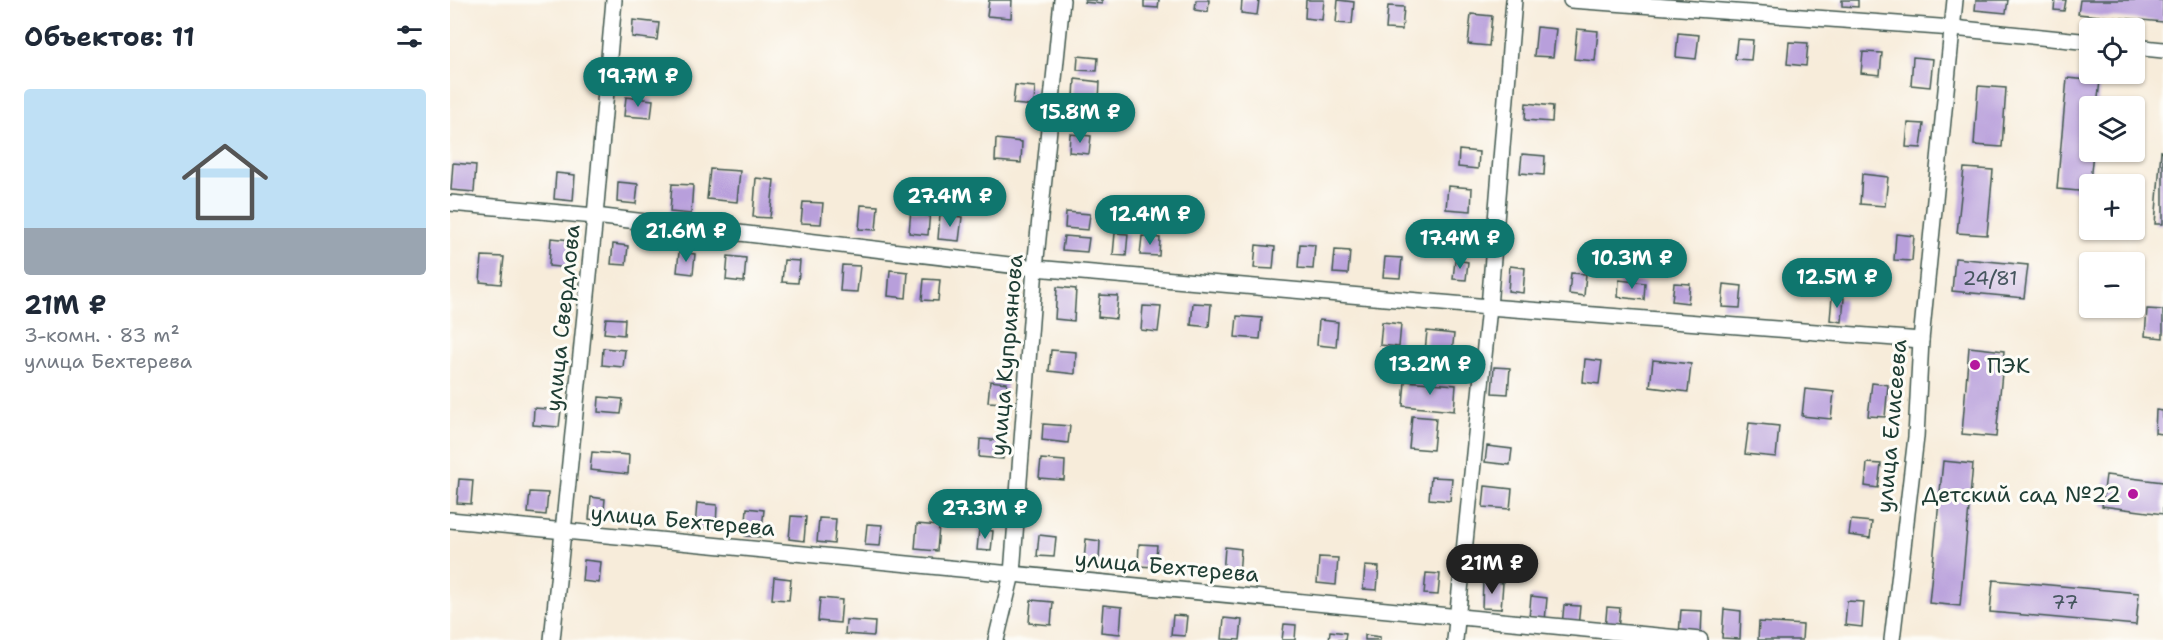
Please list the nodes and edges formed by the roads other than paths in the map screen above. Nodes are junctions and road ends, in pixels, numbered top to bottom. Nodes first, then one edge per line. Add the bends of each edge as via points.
1 (614, 0) edge
2 (1062, 0) edge
3 (1514, 0) edge
4 (1571, 0) edge
5 (1955, 0) edge
6 (1953, 28) junction
7 (2079, 41) edge
8 (2145, 48) edge
9 (2163, 50) edge
10 (450, 203) edge
11 (595, 216) junction
12 (1035, 268) junction
13 (1489, 307) junction
14 (1921, 340) junction
15 (450, 520) edge
16 (563, 531) junction
17 (1011, 574) junction
18 (1457, 617) junction
19 (552, 640) edge
20 (996, 640) edge
21 (1455, 640) edge
22 (1700, 640) edge
23 (1892, 640) edge

1 - 11 street, улица Свердлова
2 - 12 street, улица Куприянова
3 - 13 street
4 - 6 street
5 - 6 street, улица Елисеева
6 - 7 street
6 - 14 street, улица Елисеева
8 - 9 street
10 - 11 street
11 - 12 street
11 - 16 street, улица Свердлова
12 - 13 street
12 - 17 street, улица Куприянова
13 - 14 street
13 - 18 street
14 - 23 street, улица Елисеева via 1916,437
15 - 16 street, улица Бехтерева
16 - 17 street, улица Бехтерева
16 - 19 street, улица Свердлова
17 - 18 street, улица Бехтерева
17 - 20 street, улица Куприянова
18 - 21 street
18 - 22 street, улица Бехтерева

